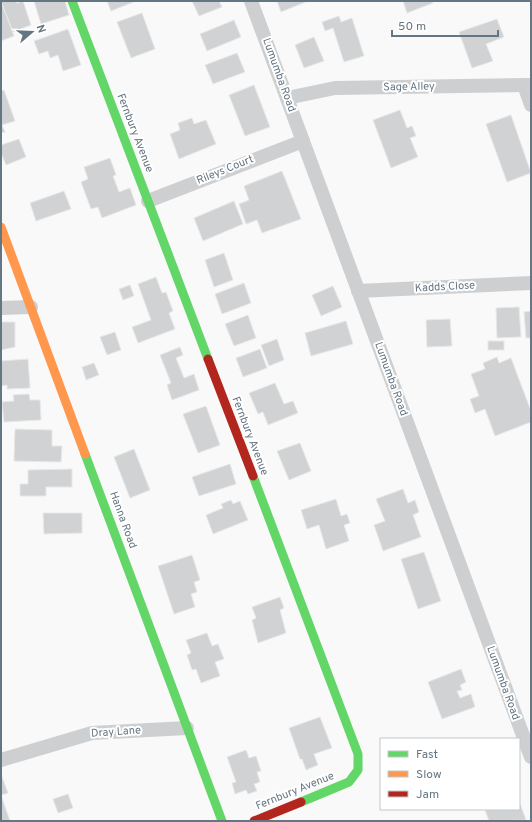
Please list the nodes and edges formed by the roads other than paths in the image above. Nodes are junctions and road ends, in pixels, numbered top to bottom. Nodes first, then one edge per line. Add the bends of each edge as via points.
1 (72, 1) edge
2 (251, 1) edge
3 (527, 85) edge
4 (287, 98) junction
5 (531, 105) edge
6 (303, 141) junction
7 (148, 201) junction
8 (1, 227) edge
9 (531, 283) edge
10 (358, 291) junction
11 (31, 307) junction
12 (1, 308) edge
13 (187, 728) junction
14 (531, 757) edge
15 (1, 760) edge
16 (222, 821) edge
17 (254, 821) edge

1 - 7 street, Fernbury Avenue
2 - 4 street, Lumumba Road
3 - 4 street, Sage Alley via 335,88
3 - 5 street
4 - 6 street, Lumumba Road
6 - 7 street, Rileys Court
6 - 10 street, Lumumba Road
7 - 17 street, Fernbury Avenue via 358,754 358,770 349,782
8 - 11 street, Hanna Road
9 - 10 street, Kadds Close
10 - 14 street, Lumumba Road
11 - 12 street
11 - 13 street, Hanna Road
13 - 15 street, Dray Lane via 92,733
13 - 16 street, Hanna Road

